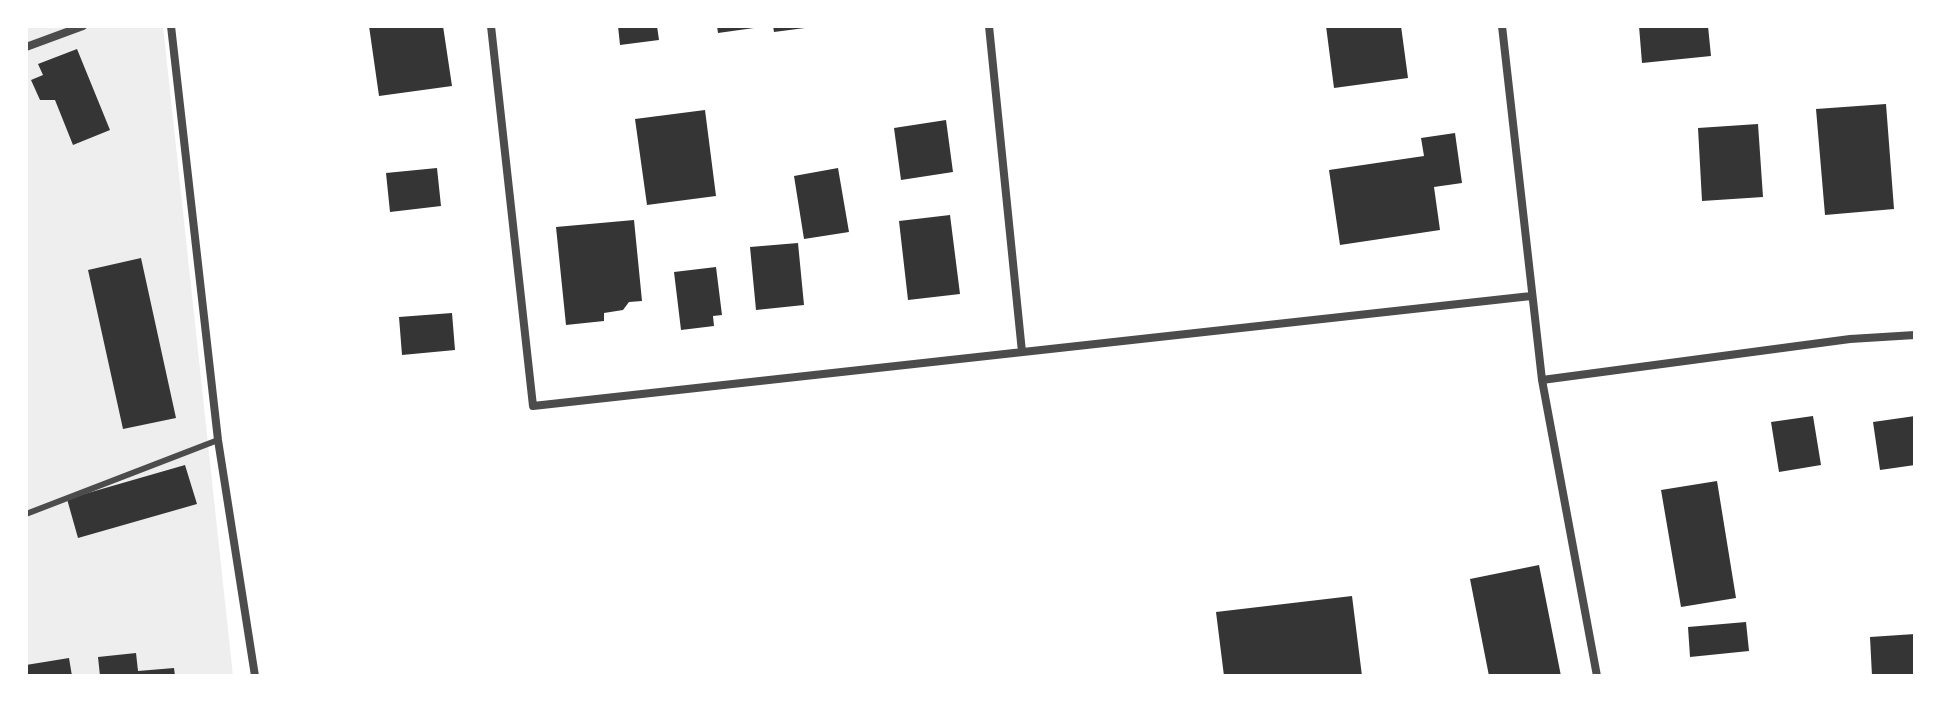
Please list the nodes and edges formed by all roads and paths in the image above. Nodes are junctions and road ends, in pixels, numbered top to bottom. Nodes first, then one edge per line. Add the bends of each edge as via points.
1 (83, 26) edge
2 (171, 26) edge
3 (491, 26) edge
4 (989, 26) edge
5 (1502, 26) edge
6 (26, 47) edge
7 (1531, 296) junction
8 (1915, 335) edge
9 (1022, 352) junction
10 (1542, 380) junction
11 (218, 440) junction
12 (26, 514) edge
13 (255, 676) edge
14 (1597, 676) edge

1 - 6 street
2 - 11 street
3 - 9 street via 533,406
4 - 9 street
5 - 7 street
7 - 9 street
7 - 10 street
8 - 10 street
10 - 14 street
11 - 12 lane
11 - 13 street

